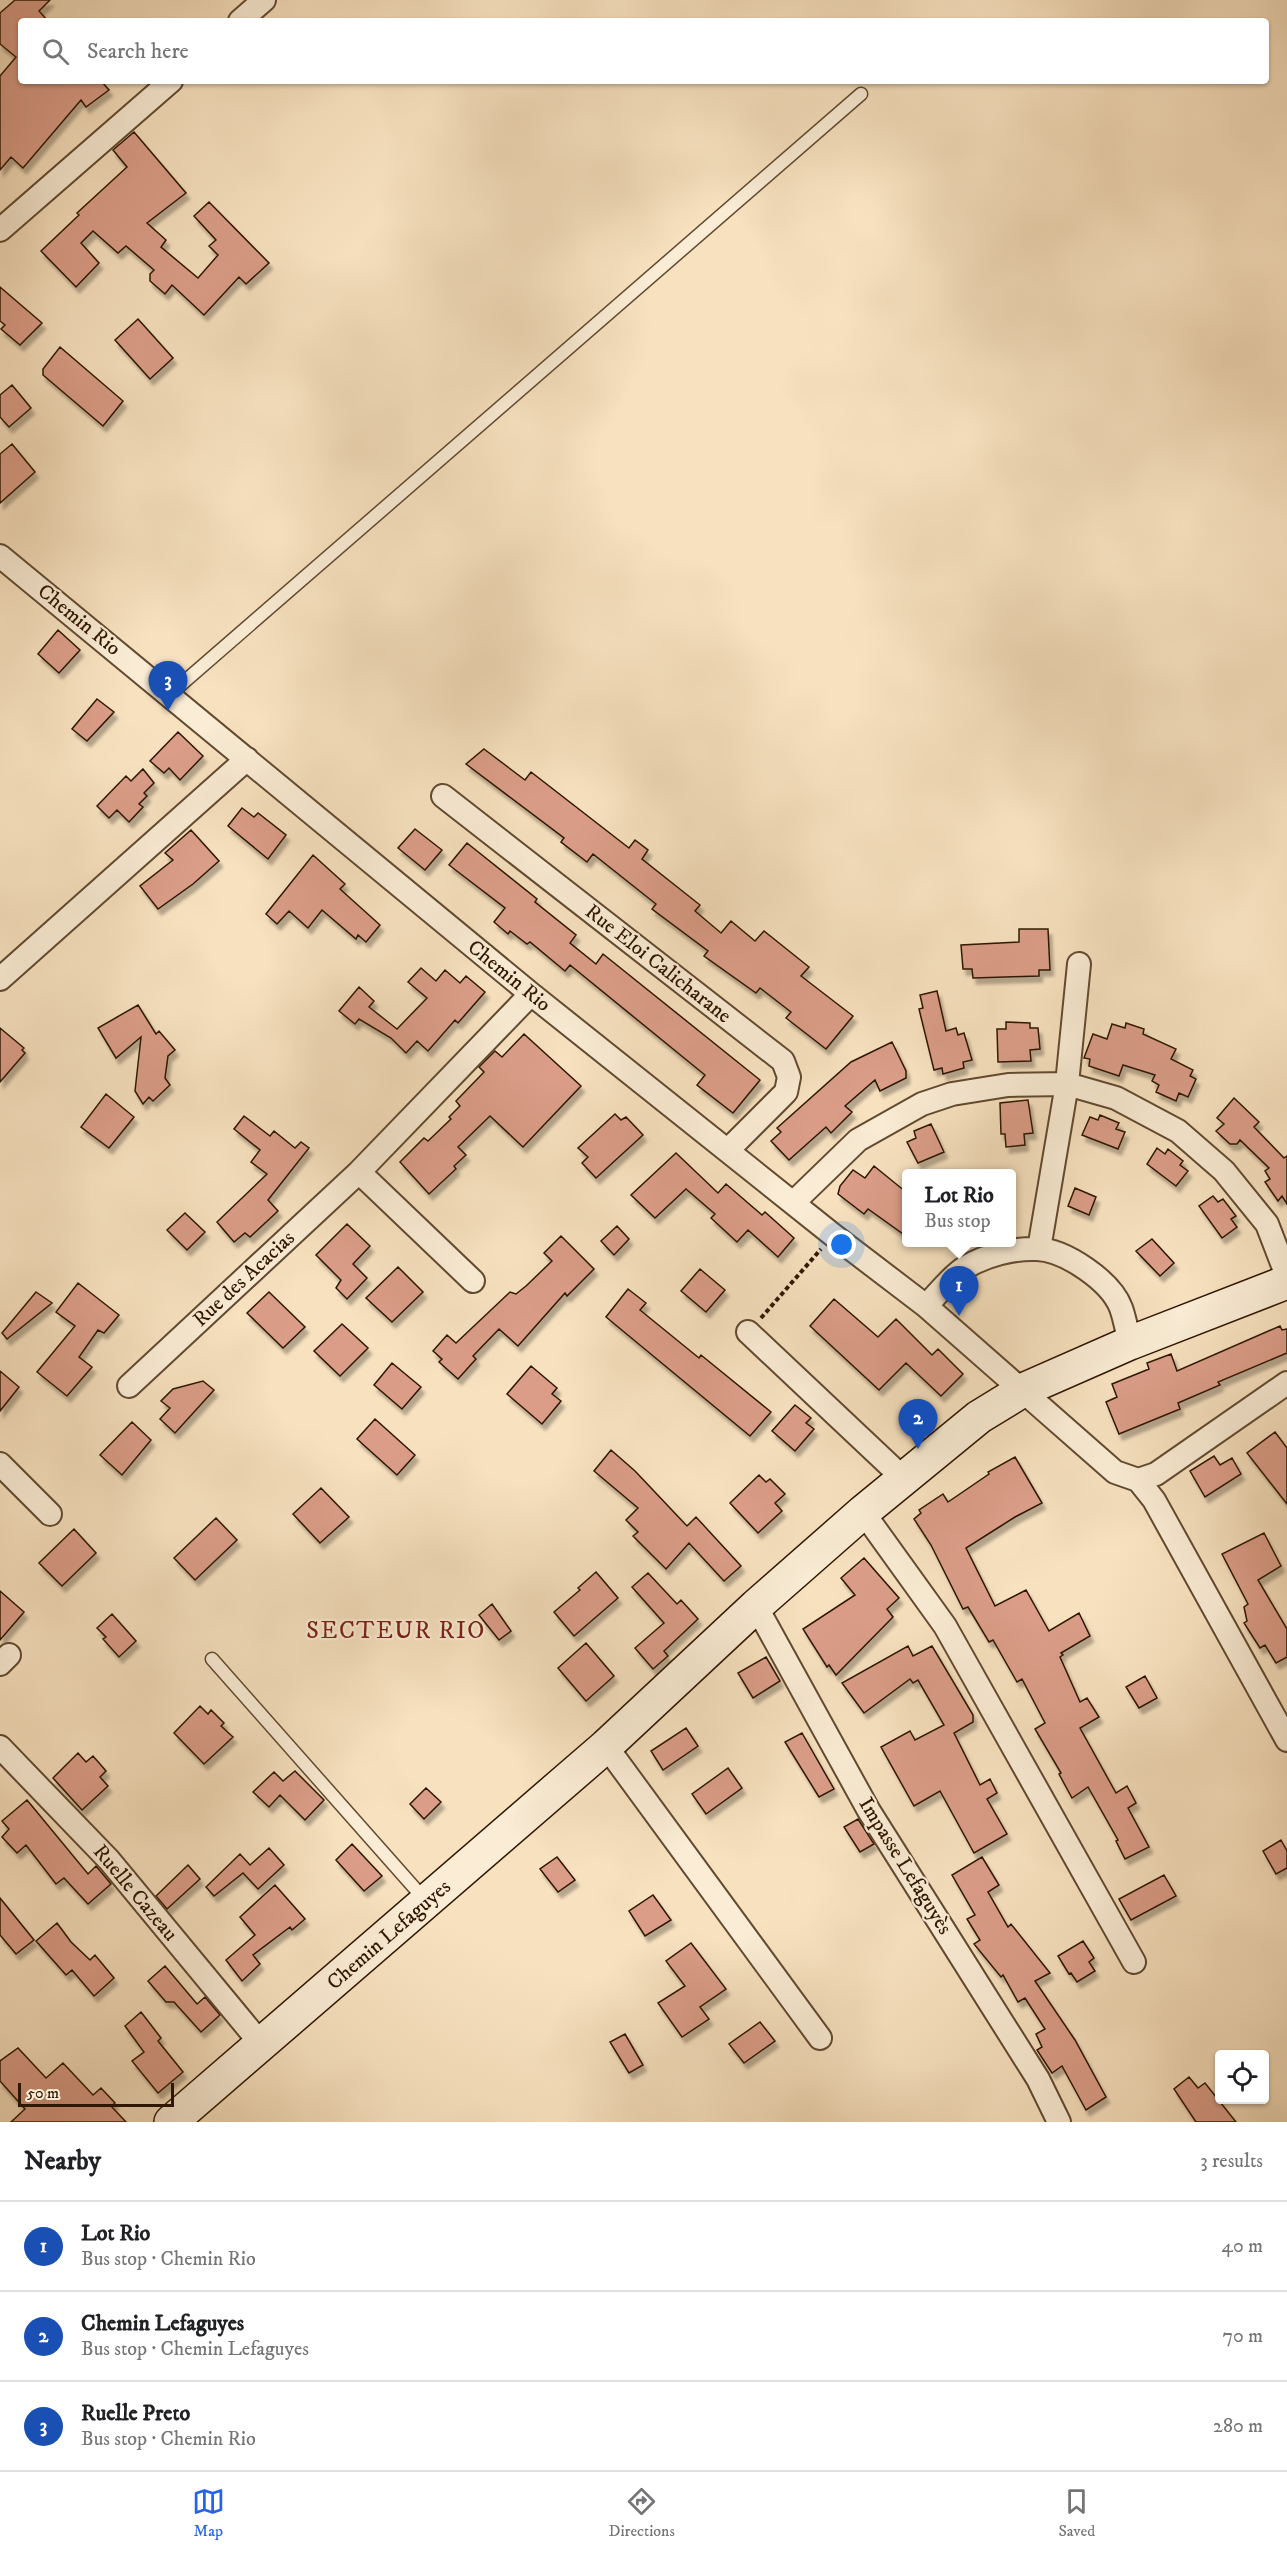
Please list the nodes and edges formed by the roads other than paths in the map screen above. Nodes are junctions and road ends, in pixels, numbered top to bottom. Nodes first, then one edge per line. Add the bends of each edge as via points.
1 (264, 0) edge
2 (243, 18) edge
3 (168, 84) edge
4 (861, 94) dead end
5 (0, 230) edge
6 (0, 555) edge
7 (169, 694) junction
8 (247, 759) junction
9 (443, 796) dead end
10 (1079, 964) dead end
11 (0, 980) edge
12 (531, 994) junction
13 (1067, 1084) junction
14 (728, 1150) junction
15 (359, 1172) junction
16 (794, 1202) junction
17 (1038, 1249) junction
18 (1287, 1276) edge
19 (473, 1281) dead end
20 (1287, 1282) edge
21 (926, 1306) junction
22 (748, 1332) road end
23 (1130, 1343) junction
24 (129, 1386) dead end
25 (1286, 1386) edge
26 (1023, 1390) junction
27 (0, 1464) edge
28 (903, 1478) junction
29 (1138, 1480) junction
30 (863, 1512) junction
31 (50, 1514) dead end
32 (756, 1606) junction
33 (212, 1659) dead end
34 (1287, 1740) edge
35 (606, 1746) junction
36 (0, 1747) edge
37 (427, 1902) junction
38 (1134, 1962) dead end
39 (820, 2038) dead end
40 (262, 2045) junction
41 (171, 2122) edge
42 (1059, 2122) edge

1 - 2 street
3 - 5 street
4 - 7 lane
6 - 7 street, Chemin Rio
7 - 8 street, Chemin Rio
8 - 11 street
8 - 12 street, Chemin Rio
9 - 14 street, Rue Eloi Calicharane via 783,1061 789,1077 786,1092
10 - 13 street
12 - 14 street, Chemin Rio
12 - 15 street, Rue des Acacias
13 - 16 street via 1008,1084 922,1104 858,1140
13 - 17 street
13 - 18 street via 1116,1098 1178,1131 1224,1171 1267,1224
14 - 16 street, Chemin Rio
15 - 19 street
15 - 24 street, Rue des Acacias
16 - 21 street, Chemin Rio
17 - 21 street via 984,1258 963,1269
17 - 23 street via 1071,1260 1101,1280 1121,1306
20 - 23 main road, Chemin Lefaguyes
21 - 26 street, Chemin Rio
22 - 28 street
23 - 26 main road, Chemin Lefaguyes
25 - 29 street via 1156,1474
26 - 28 main road, Chemin Lefaguyes via 979,1417
26 - 29 street via 1115,1472
27 - 31 street
28 - 30 main road, Chemin Lefaguyes
29 - 34 street via 1154,1500
30 - 32 main road, Chemin Lefaguyes
30 - 38 street via 945,1626
32 - 35 main road, Chemin Lefaguyes
32 - 42 street, Impasse Lefaguyès via 869,1811 1038,2079
33 - 37 lane
35 - 37 main road, Chemin Lefaguyes
35 - 39 street
36 - 40 street, Ruelle Cazeau via 109,1860
37 - 40 main road, Chemin Lefaguyes
40 - 41 main road, Chemin Lefaguyes

